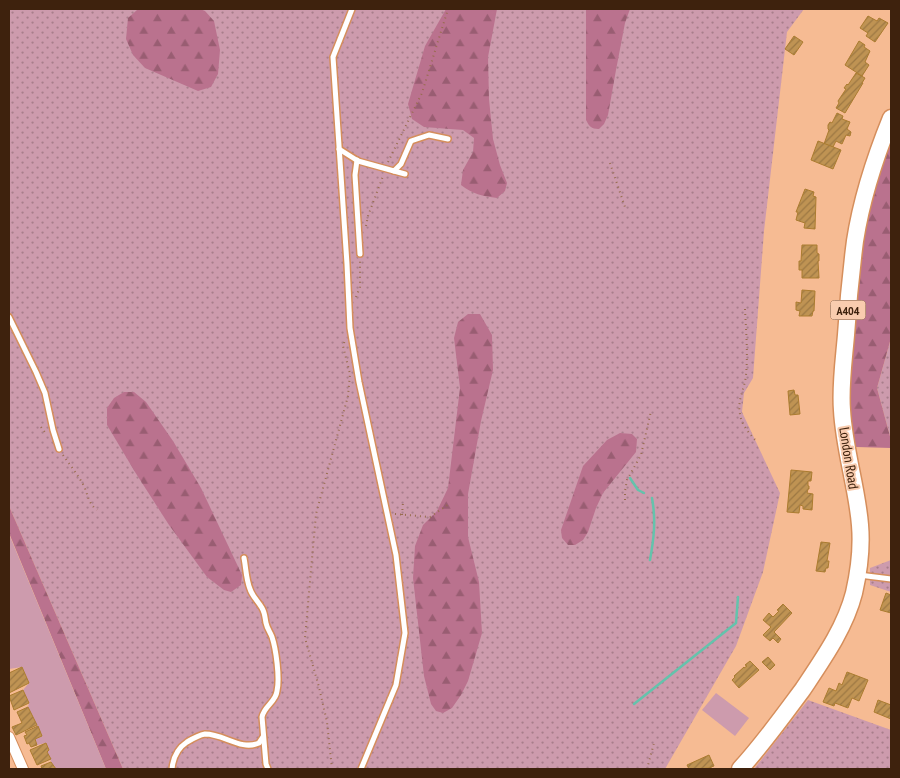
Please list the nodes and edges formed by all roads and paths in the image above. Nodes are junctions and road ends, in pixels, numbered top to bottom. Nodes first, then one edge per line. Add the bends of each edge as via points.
1 (352, 9) edge
2 (891, 118) edge
3 (448, 139) dead end
4 (339, 149) junction
5 (357, 160) junction
6 (610, 163) dead end
7 (394, 170) junction
8 (405, 174) dead end
9 (626, 210) dead end
10 (360, 254) dead end
11 (745, 309) dead end
12 (9, 317) edge
13 (651, 411) dead end
14 (41, 427) dead end
15 (756, 440) dead end
16 (59, 449) junction
17 (625, 500) dead end
18 (403, 502) dead end
19 (450, 504) dead end
20 (97, 510) dead end
21 (388, 514) junction
22 (402, 515) junction
23 (244, 558) dead end
24 (858, 575) junction
25 (891, 579) edge
26 (9, 736) edge
27 (263, 737) junction
28 (654, 743) dead end
29 (23, 769) edge
30 (172, 769) edge
31 (268, 769) edge
32 (361, 769) edge
33 (647, 769) edge
34 (740, 769) edge

1 - 4 lane via 333,57
2 - 24 main road, London Road / A404 via 863,203 851,273 844,358 842,408 860,526
3 - 7 lane via 429,135 411,141 401,164
4 - 5 lane
4 - 21 lane via 350,328
5 - 7 lane
5 - 10 lane via 354,175
6 - 9 path
7 - 8 lane
11 - 15 path via 747,368 740,414 745,427
12 - 16 lane via 44,393
13 - 17 path via 639,461 627,480
14 - 16 path
16 - 20 path
18 - 22 path
19 - 22 path via 430,517
21 - 22 path
21 - 32 lane via 405,633 396,685
23 - 27 lane via 249,588 262,607 275,648 278,692 263,712
24 - 25 lane
24 - 34 main road, London Road / A404 via 839,632 789,708
26 - 29 street
27 - 30 lane via 259,743 250,746 203,734 182,745
27 - 31 lane
28 - 33 path

